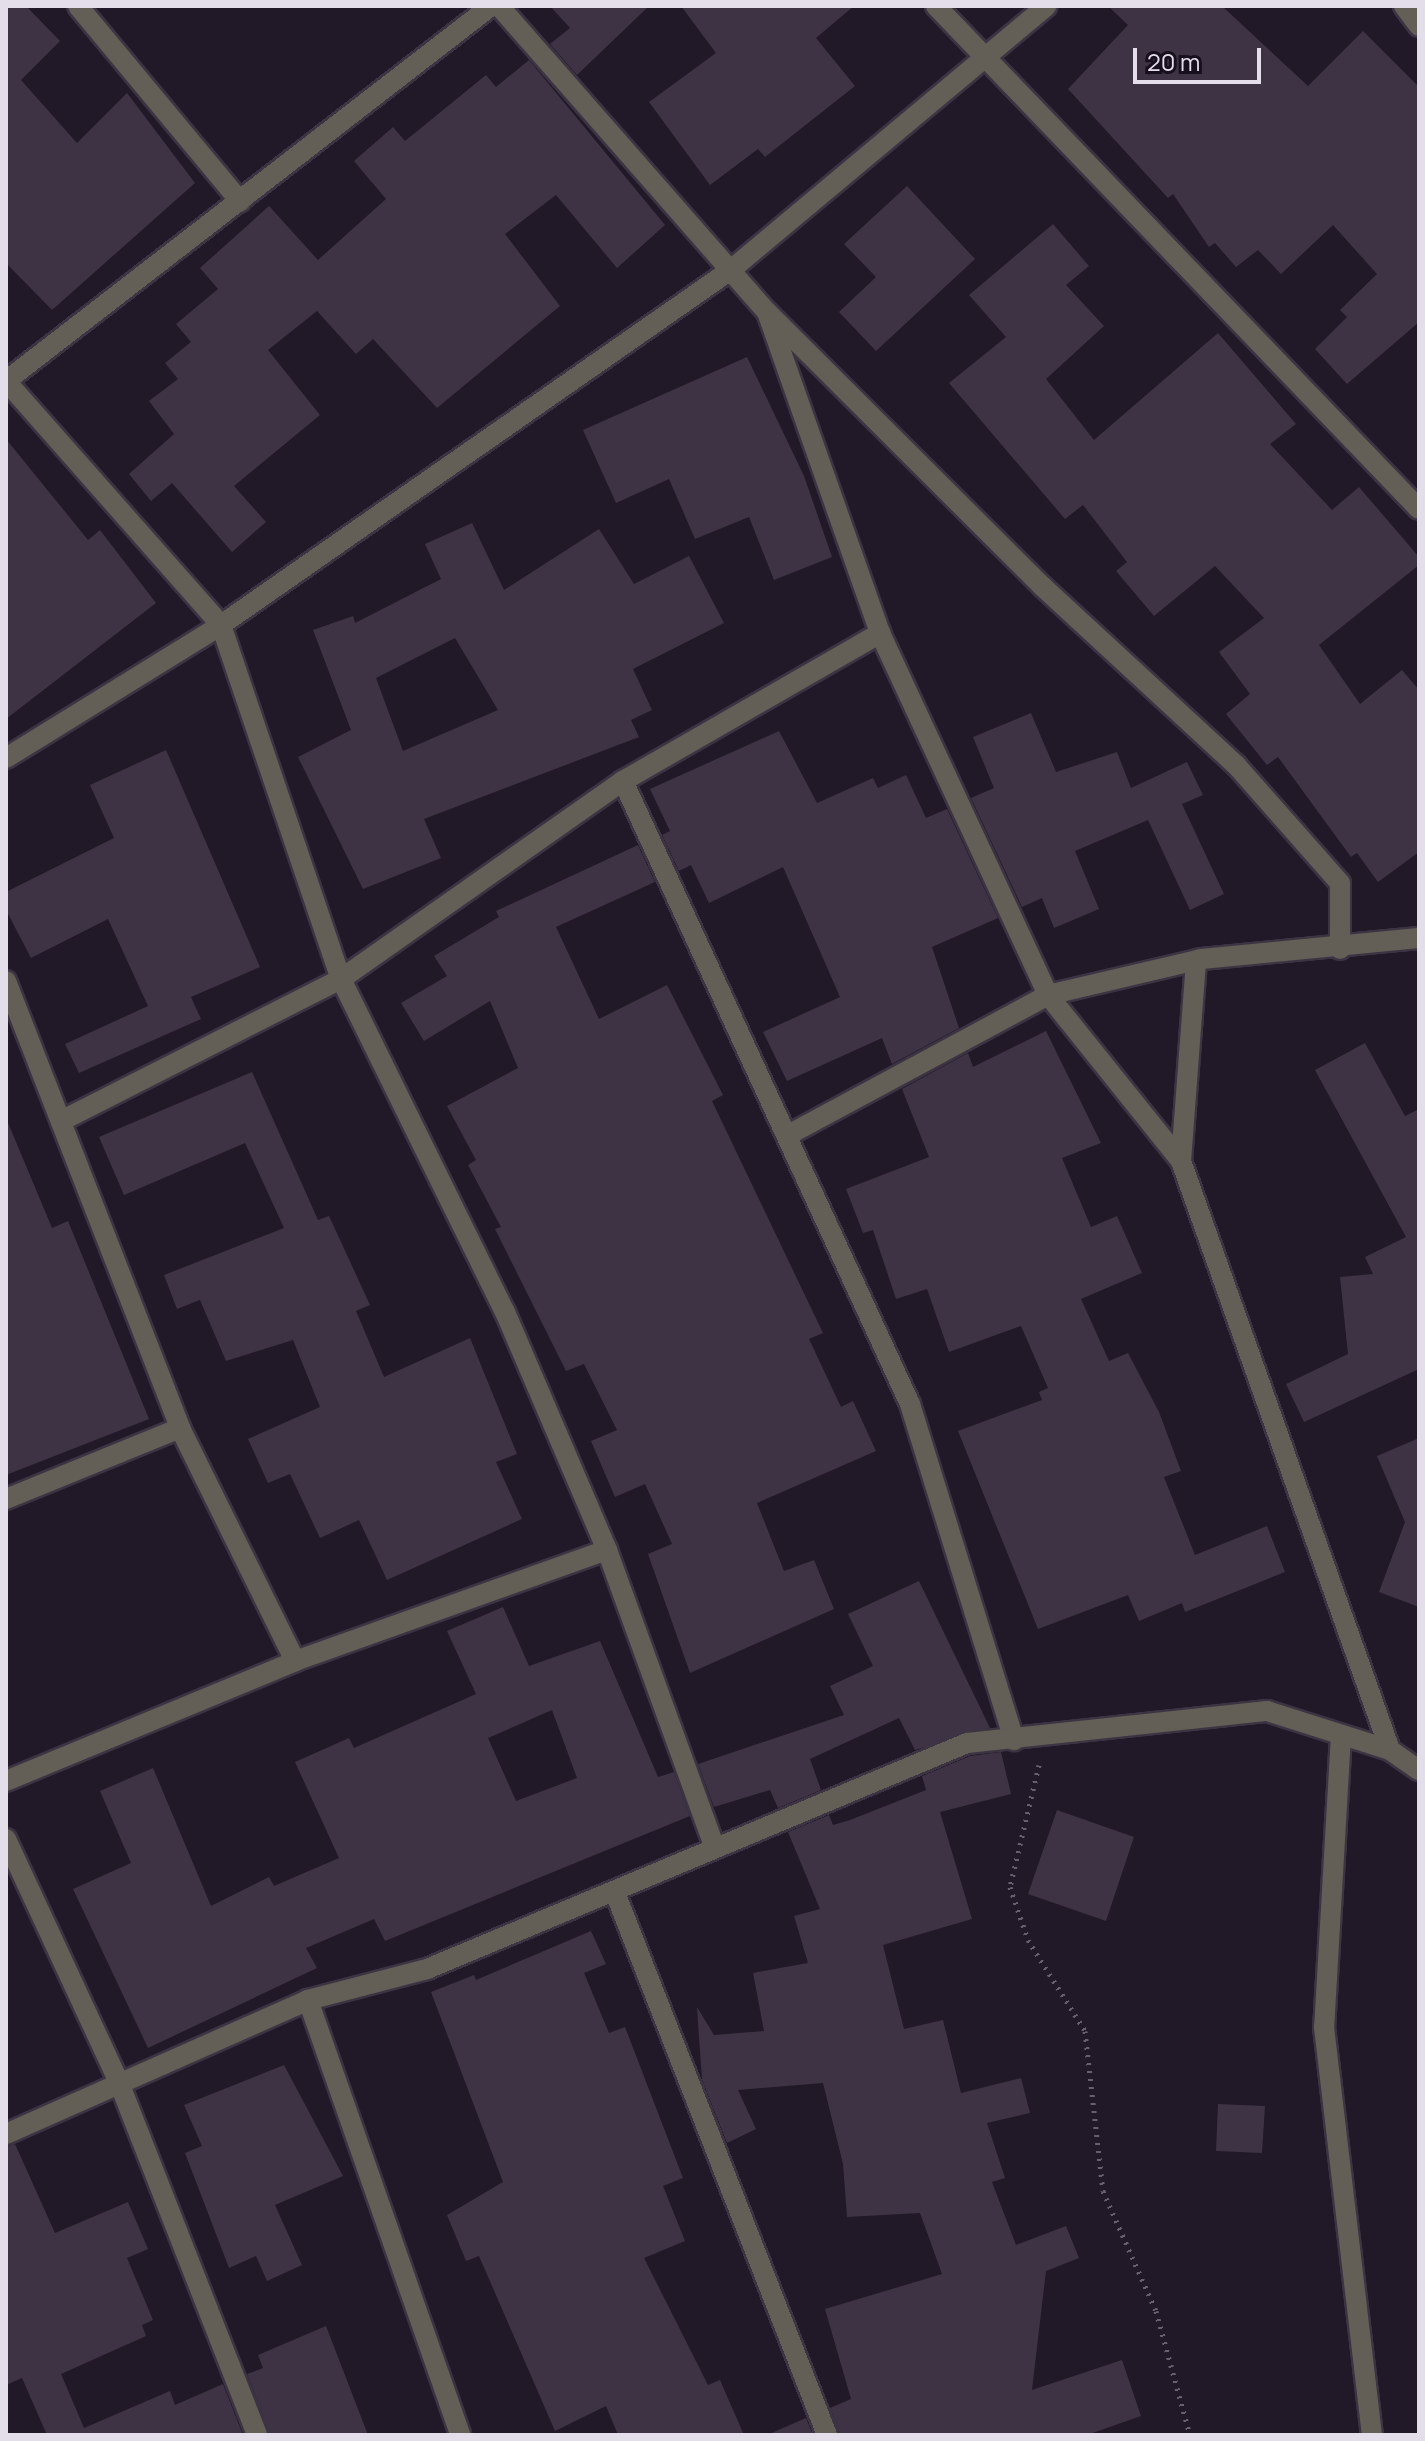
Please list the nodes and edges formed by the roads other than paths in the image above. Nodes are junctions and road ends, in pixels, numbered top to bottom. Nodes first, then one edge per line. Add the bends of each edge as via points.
1 (78, 6) edge
2 (491, 6) edge
3 (499, 6) edge
4 (936, 6) edge
5 (1046, 6) edge
6 (986, 59) junction
7 (240, 201) junction
8 (732, 269) junction
9 (767, 312) junction
10 (6, 381) edge
11 (1419, 509) edge
12 (221, 625) junction
13 (880, 633) junction
14 (6, 758) edge
15 (623, 781) junction
16 (1419, 938) edge
17 (1340, 949) junction
18 (1196, 961) junction
19 (341, 979) junction
20 (6, 981) edge
21 (1048, 995) junction
22 (61, 1121) junction
23 (790, 1134) junction
24 (1181, 1161) junction
25 (180, 1428) junction
26 (6, 1499) edge
27 (607, 1550) junction
28 (295, 1661) junction
29 (1341, 1735) junction
30 (1014, 1740) junction
31 (1390, 1750) junction
32 (1419, 1770) edge
33 (6, 1781) edge
34 (6, 1839) edge
35 (715, 1848) junction
36 (616, 1895) junction
37 (308, 2000) junction
38 (120, 2085) junction
39 (6, 2134) edge
40 (257, 2435) edge
41 (460, 2435) edge
42 (827, 2435) edge
43 (1372, 2435) edge

1 - 7 street
2 - 7 street
3 - 8 street
4 - 6 street
5 - 6 street
6 - 8 street
6 - 11 street
7 - 10 street
8 - 9 street
8 - 12 street
9 - 13 street
9 - 17 street via 1043,587 1236,765 1340,883
10 - 12 street
12 - 14 street
12 - 19 street
13 - 15 street
13 - 21 street
15 - 19 street
15 - 23 street
16 - 17 street
17 - 18 street
18 - 21 street
18 - 24 street
19 - 22 street
19 - 27 street via 505,1312
20 - 22 street
21 - 23 street
21 - 24 street
22 - 25 street
23 - 30 street via 910,1404
24 - 31 street
25 - 26 street
25 - 28 street
27 - 28 street
27 - 35 street
28 - 33 street
29 - 30 street via 1267,1711
29 - 31 street
29 - 43 street via 1324,2027
30 - 35 street via 967,1743
31 - 32 street
34 - 38 street
35 - 36 street
36 - 37 street via 427,1969
36 - 42 street
37 - 38 street
37 - 41 street
38 - 39 street
38 - 40 street

